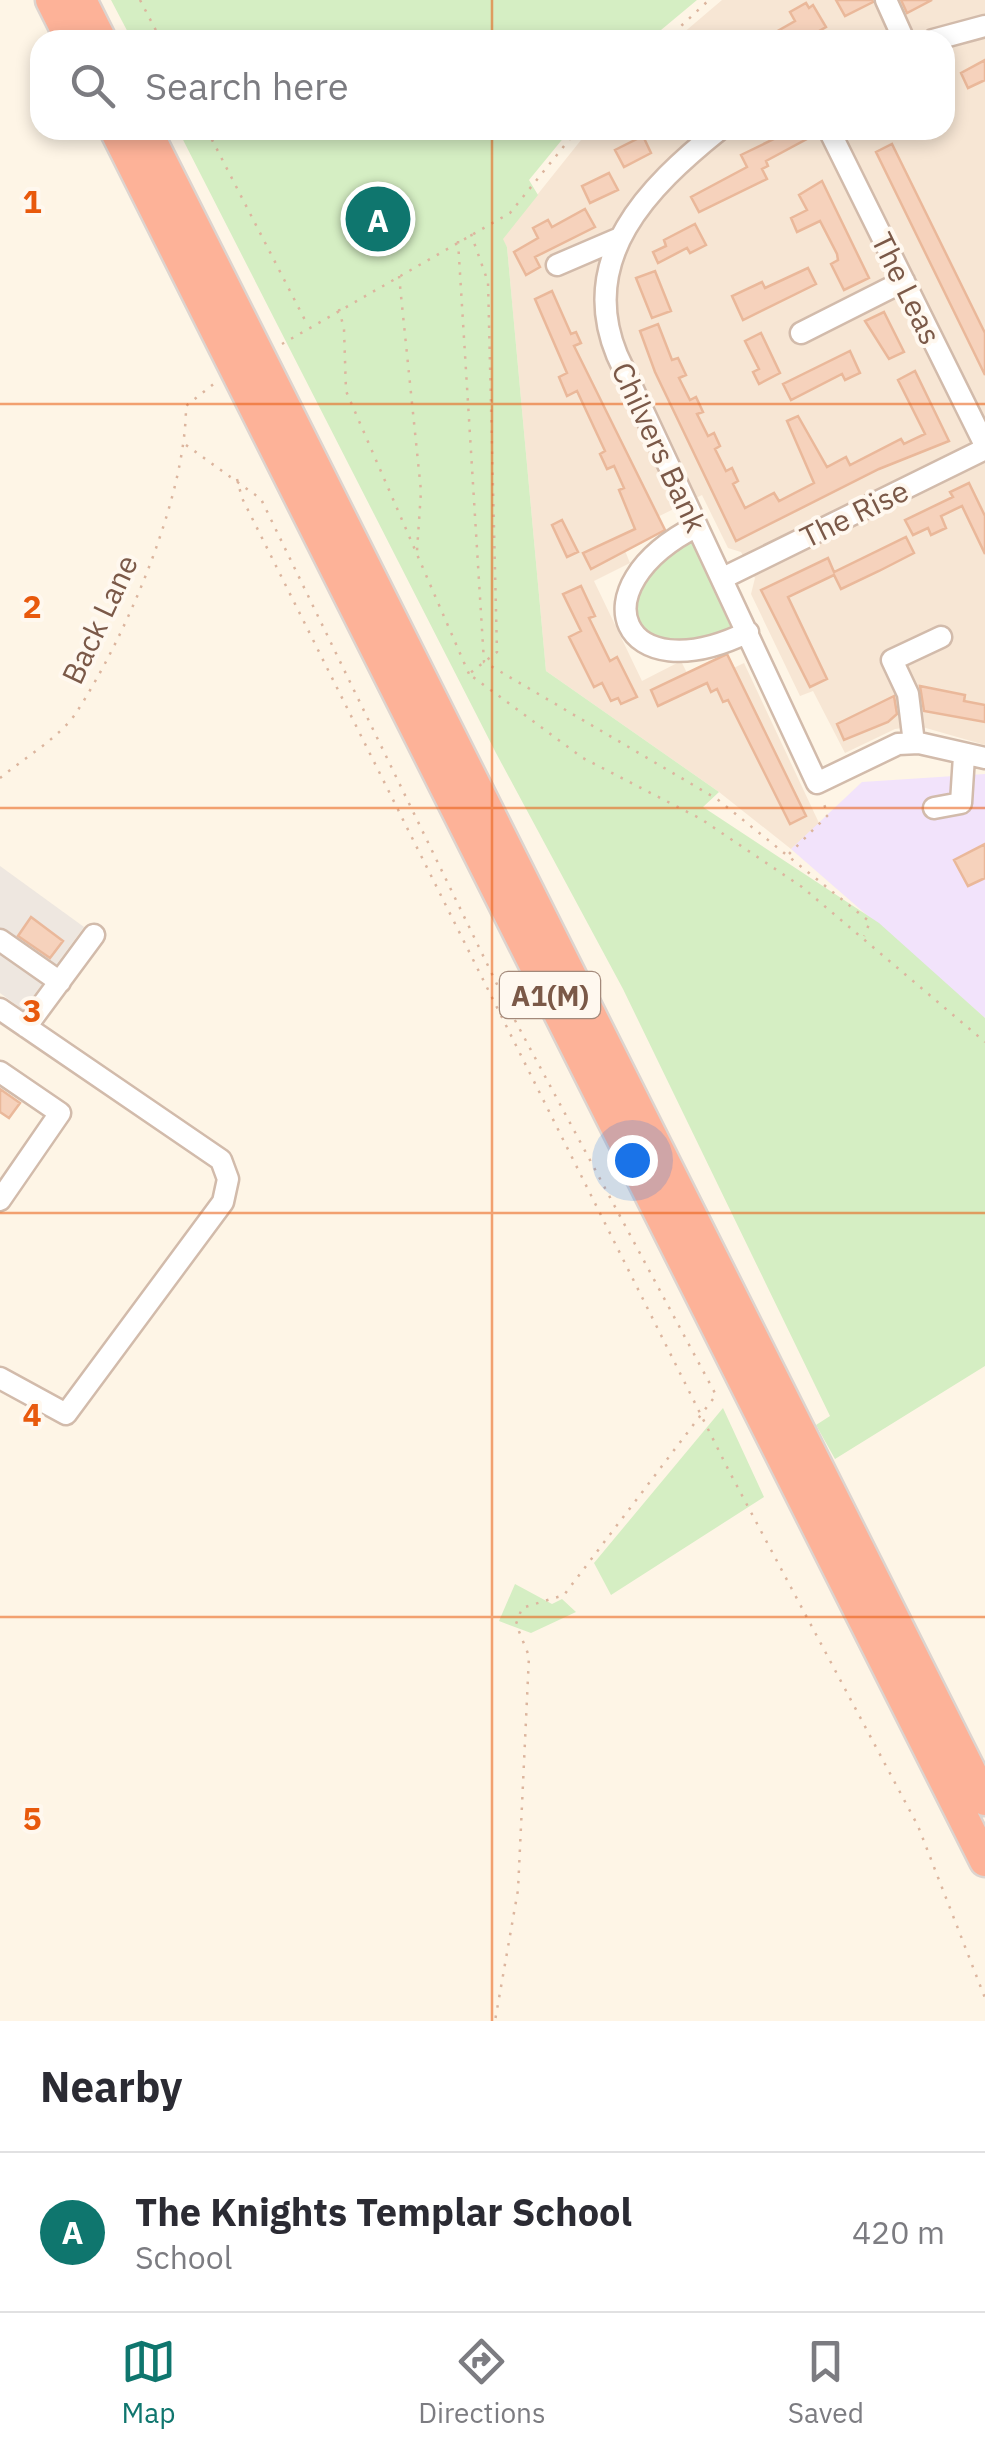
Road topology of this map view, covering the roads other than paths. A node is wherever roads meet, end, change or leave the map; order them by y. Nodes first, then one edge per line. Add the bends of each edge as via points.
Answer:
1 (51, 0) edge
2 (81, 0) edge
3 (886, 0) edge
4 (985, 26) edge
5 (66, 30) edge
6 (96, 30) edge
7 (900, 30) edge
8 (955, 34) edge
9 (120, 140) edge
10 (151, 140) edge
11 (708, 140) edge
12 (835, 140) edge
13 (620, 238) junction
14 (557, 265) dead end
15 (904, 282) junction
16 (801, 333) dead end
17 (985, 447) edge
18 (697, 526) junction
19 (723, 578) junction
20 (748, 632) junction
21 (941, 637) dead end
22 (914, 743) junction
23 (974, 757) edge
24 (934, 808) dead end
25 (94, 935) dead end
26 (0, 940) edge
27 (60, 982) junction
28 (0, 1009) edge
29 (26, 1027) junction
30 (0, 1072) edge
31 (0, 1200) edge
32 (0, 1378) edge
33 (985, 1800) edge
34 (985, 1861) edge

1 - 5 highway
2 - 6 highway
3 - 7 street
4 - 8 street
9 - 34 highway, A1(M)
10 - 33 highway, A1(M)
11 - 13 street, Chilvers Bank via 656,186
12 - 15 street, The Leas
13 - 14 street
13 - 18 street, Chilvers Bank via 603,316
15 - 16 street
15 - 17 street, The Leas
17 - 19 street, The Rise
18 - 19 street, Chilvers Bank
18 - 20 street via 656,549 636,575 625,609 632,630 652,646 695,652
19 - 20 street, Chilvers Bank
20 - 22 street, Chilvers Bank via 816,783 869,754
21 - 22 street via 892,660 908,694
22 - 23 street
23 - 24 street via 961,803
25 - 27 street
26 - 27 street
27 - 29 street
28 - 29 street
29 - 32 street via 221,1160 228,1180 223,1202 66,1414
30 - 31 street via 60,1113

